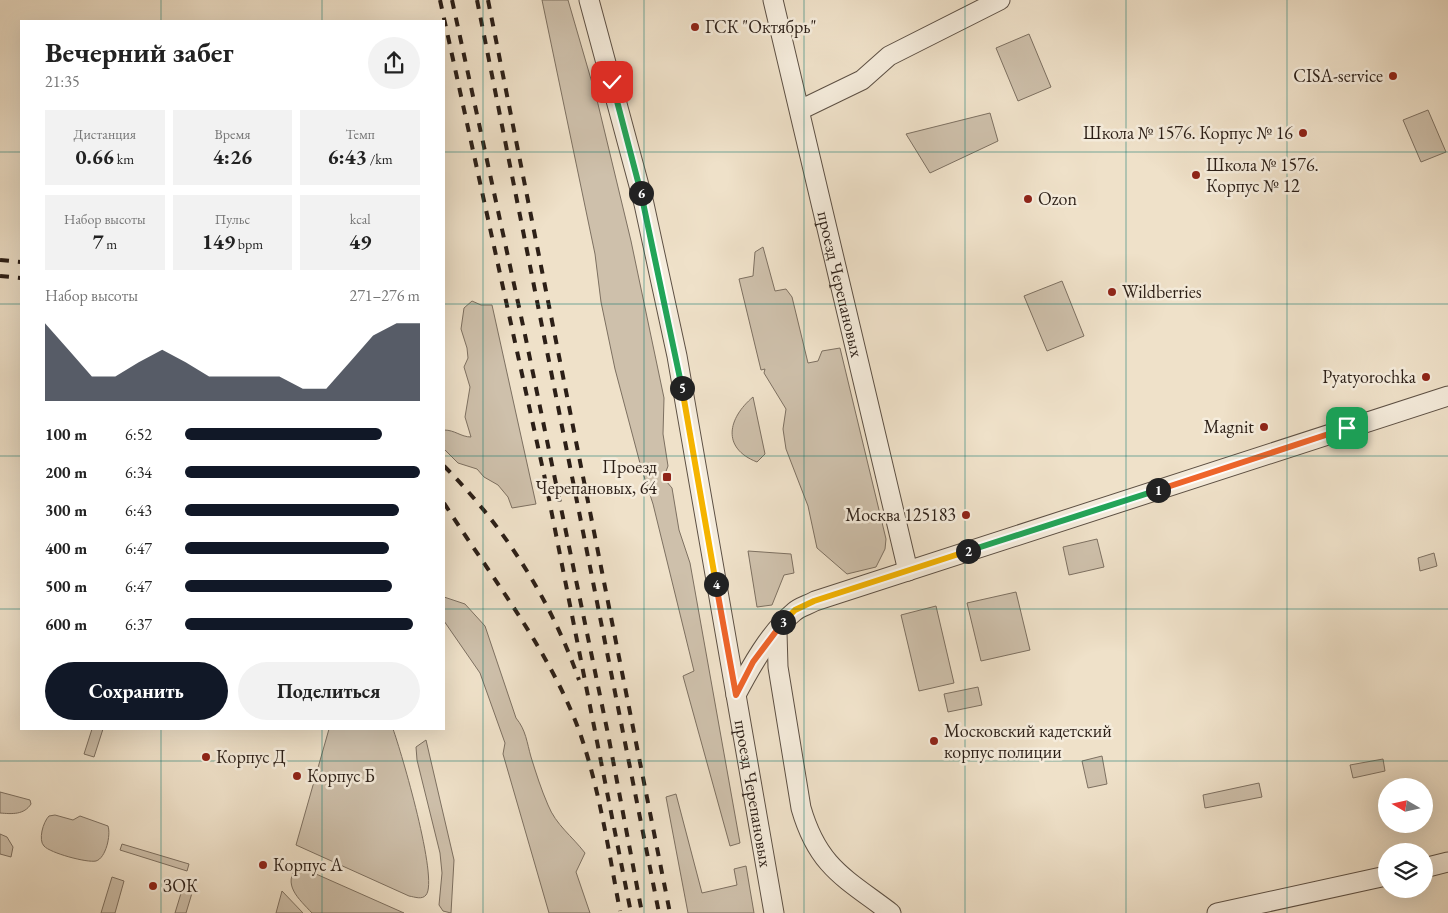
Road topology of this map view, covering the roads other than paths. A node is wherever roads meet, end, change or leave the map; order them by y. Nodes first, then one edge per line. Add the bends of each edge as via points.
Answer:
1 (589, 0) edge
2 (773, 0) edge
3 (1000, 0) edge
4 (800, 110) junction
5 (1448, 396) edge
6 (908, 570) junction
7 (776, 632) junction
8 (736, 695) junction
9 (1448, 862) edge
10 (1433, 866) edge
11 (1378, 878) edge
12 (1241, 910) edge
13 (774, 913) edge
14 (891, 913) edge
15 (1217, 913) edge

1 - 8 street, проезд Черепановых via 644,204 672,337
2 - 4 street, проезд Черепановых
3 - 4 street via 890,56 862,80
4 - 6 street, проезд Черепановых
5 - 6 street
6 - 7 street via 795,610
7 - 8 street via 753,662
7 - 14 street via 778,667 807,830 834,870
8 - 13 street, проезд Черепановых
9 - 10 street
11 - 12 street
12 - 15 street

